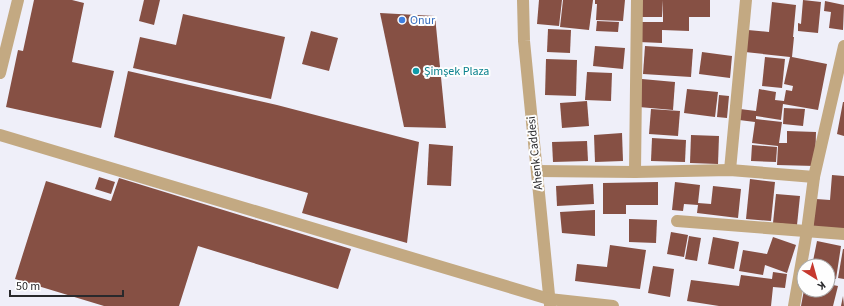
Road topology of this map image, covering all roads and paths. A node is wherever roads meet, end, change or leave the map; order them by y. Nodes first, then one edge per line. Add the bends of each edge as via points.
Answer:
1 (18, 0) edge
2 (523, 0) edge
3 (637, 0) edge
4 (746, 0) edge
5 (844, 46) edge
6 (0, 73) edge
7 (0, 135) edge
8 (730, 170) junction
9 (537, 172) junction
10 (635, 172) junction
11 (814, 177) junction
12 (677, 222) dead end
13 (807, 231) junction
14 (844, 234) edge
15 (550, 302) edge
16 (613, 306) edge
17 (794, 306) edge

1 - 6 street
2 - 9 street, Ahenk Caddesi via 524,41
3 - 10 street
4 - 8 street
5 - 11 street
7 - 15 street
8 - 10 street
8 - 11 street
9 - 10 street
9 - 15 street, Ahenk Caddesi
11 - 13 street
12 - 13 street
13 - 14 street
13 - 17 street
15 - 16 street

